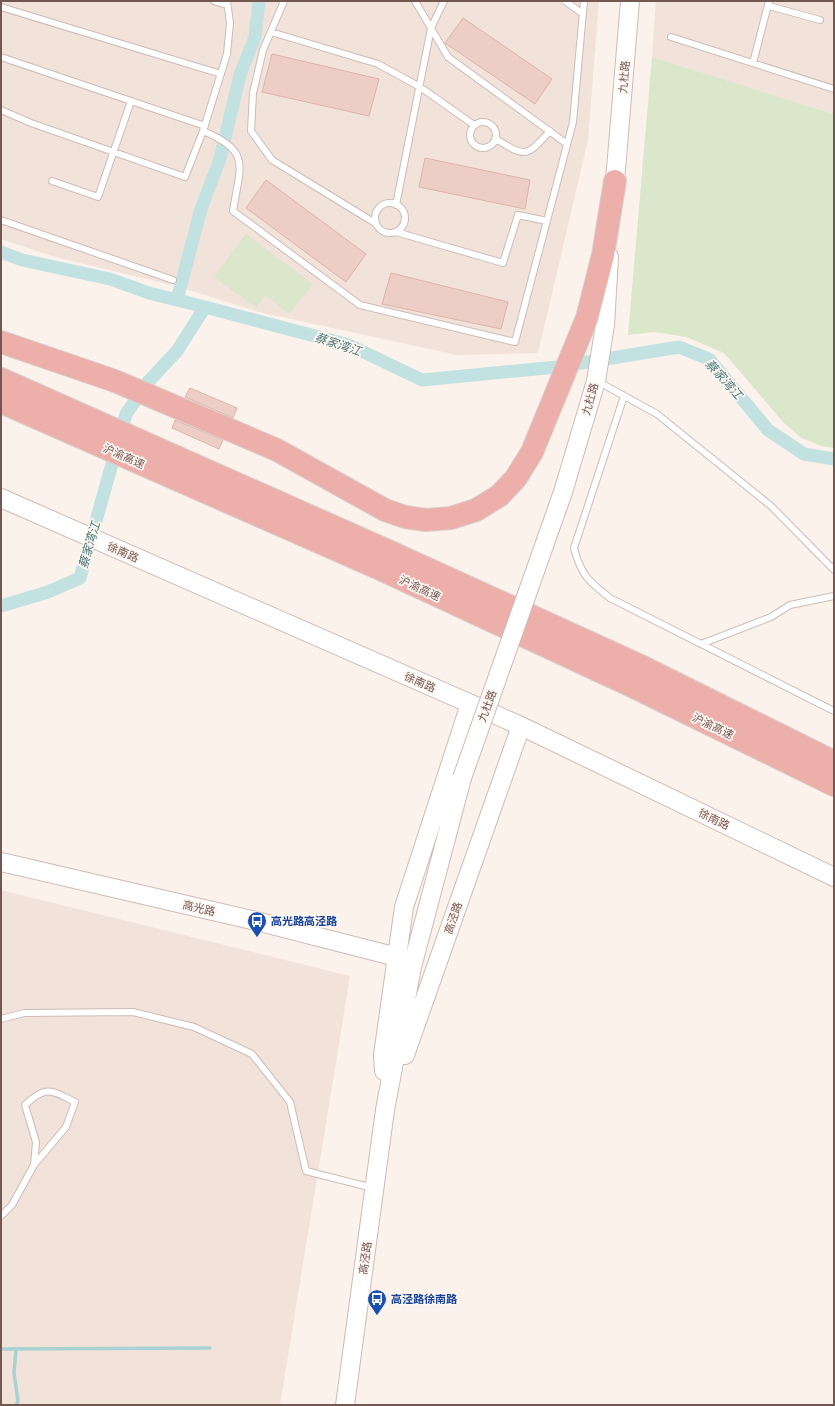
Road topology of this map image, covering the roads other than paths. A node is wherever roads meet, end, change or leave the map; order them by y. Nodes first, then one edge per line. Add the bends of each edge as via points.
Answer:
1 (214, 1) edge
2 (284, 1) edge
3 (415, 1) edge
4 (444, 1) edge
5 (565, 1) edge
6 (584, 1) edge
7 (630, 1) edge
8 (227, 3) edge
9 (768, 3) edge
10 (1, 7) edge
11 (583, 14) junction
12 (820, 20) dead end
13 (431, 28) junction
14 (271, 32) junction
15 (670, 37) dead end
16 (1, 57) edge
17 (753, 63) junction
18 (221, 74) junction
19 (420, 87) junction
20 (834, 89) edge
21 (131, 101) junction
22 (2, 111) edge
23 (1, 119) edge
24 (474, 125) junction
25 (204, 128) junction
26 (550, 131) junction
27 (496, 139) junction
28 (567, 144) junction
29 (114, 152) junction
30 (52, 181) dead end
31 (614, 181) junction
32 (396, 204) junction
33 (1, 220) edge
34 (547, 221) junction
35 (375, 223) junction
36 (396, 232) junction
37 (173, 280) dead end
38 (1, 342) edge
39 (1, 378) edge
40 (596, 381) junction
41 (624, 396) junction
42 (1, 402) edge
43 (92, 427) junction
44 (142, 452) junction
45 (1, 498) edge
46 (834, 570) edge
47 (834, 596) edge
48 (701, 644) junction
49 (470, 704) junction
50 (834, 711) edge
51 (521, 726) junction
52 (834, 762) edge
53 (462, 778) joint
54 (834, 785) edge
55 (1, 862) edge
56 (834, 877) edge
57 (397, 957) junction
58 (1, 1019) edge
59 (385, 1110) junction
60 (34, 1165) junction
61 (374, 1188) junction
62 (1, 1216) edge
63 (344, 1405) edge

1 - 8 lane
2 - 14 lane
3 - 13 lane
4 - 13 lane
5 - 11 lane
6 - 11 lane
7 - 31 street, 九杜路
8 - 18 lane via 230,35
9 - 12 lane
9 - 17 lane
10 - 18 lane
11 - 28 lane via 573,122
13 - 19 lane
13 - 26 lane via 448,57
14 - 19 lane via 378,64
14 - 35 lane via 254,93 251,131 272,160
15 - 17 lane
16 - 21 lane
17 - 20 lane
18 - 25 lane
19 - 24 lane
19 - 32 lane
21 - 25 lane
21 - 29 lane
22 - 23 lane
22 - 29 lane
24 - 27 lane via 482,122 490,124 496,130
24 - 27 lane via 470,138 478,147 487,148
25 - 29 lane via 185,177
25 - 34 lane via 232,145 238,154 240,166 233,211 360,306 515,342
26 - 27 lane via 533,150 524,154 516,152
26 - 28 lane
28 - 34 lane
29 - 30 lane via 98,197
31 - 38 highway via 596,287 577,345 532,452 516,478 499,496 476,510 451,518 426,520 405,517 385,510 277,450 115,381
31 - 40 street, 九杜路 via 605,325
32 - 35 lane via 386,204 378,209 374,218
32 - 36 lane via 403,211 405,221 404,226
33 - 37 lane
34 - 36 lane via 518,215 504,263
35 - 36 lane via 381,231
39 - 43 highway, 沪渝高速
40 - 41 lane
40 - 53 street, 九杜路, bridge via 563,492
41 - 46 lane via 657,414 771,506
41 - 48 lane via 574,548 578,566 588,581 610,598
42 - 43 highway, 沪渝高速
43 - 44 highway, 沪渝高速
44 - 52 highway, 沪渝高速 via 386,550 643,667
44 - 54 highway, 沪渝高速
45 - 49 street, 徐南路
47 - 48 lane via 790,605 770,617
48 - 50 lane
49 - 51 street, 徐南路
49 - 57 street, 高泾路 via 404,908
51 - 56 street, 徐南路
51 - 59 street, 高泾路
53 - 59 street, 高泾路 via 412,967
55 - 57 street, 高光路 via 256,921
57 - 59 street, 高泾路 via 383,1055
58 - 61 lane via 24,1013 132,1012 194,1027 252,1054 290,1102 306,1171
59 - 61 street, 高泾路
60 - 60 lane via 66,1127 75,1102 54,1092 38,1093 25,1105 36,1142
60 - 62 lane via 12,1205
61 - 63 street, 高泾路

